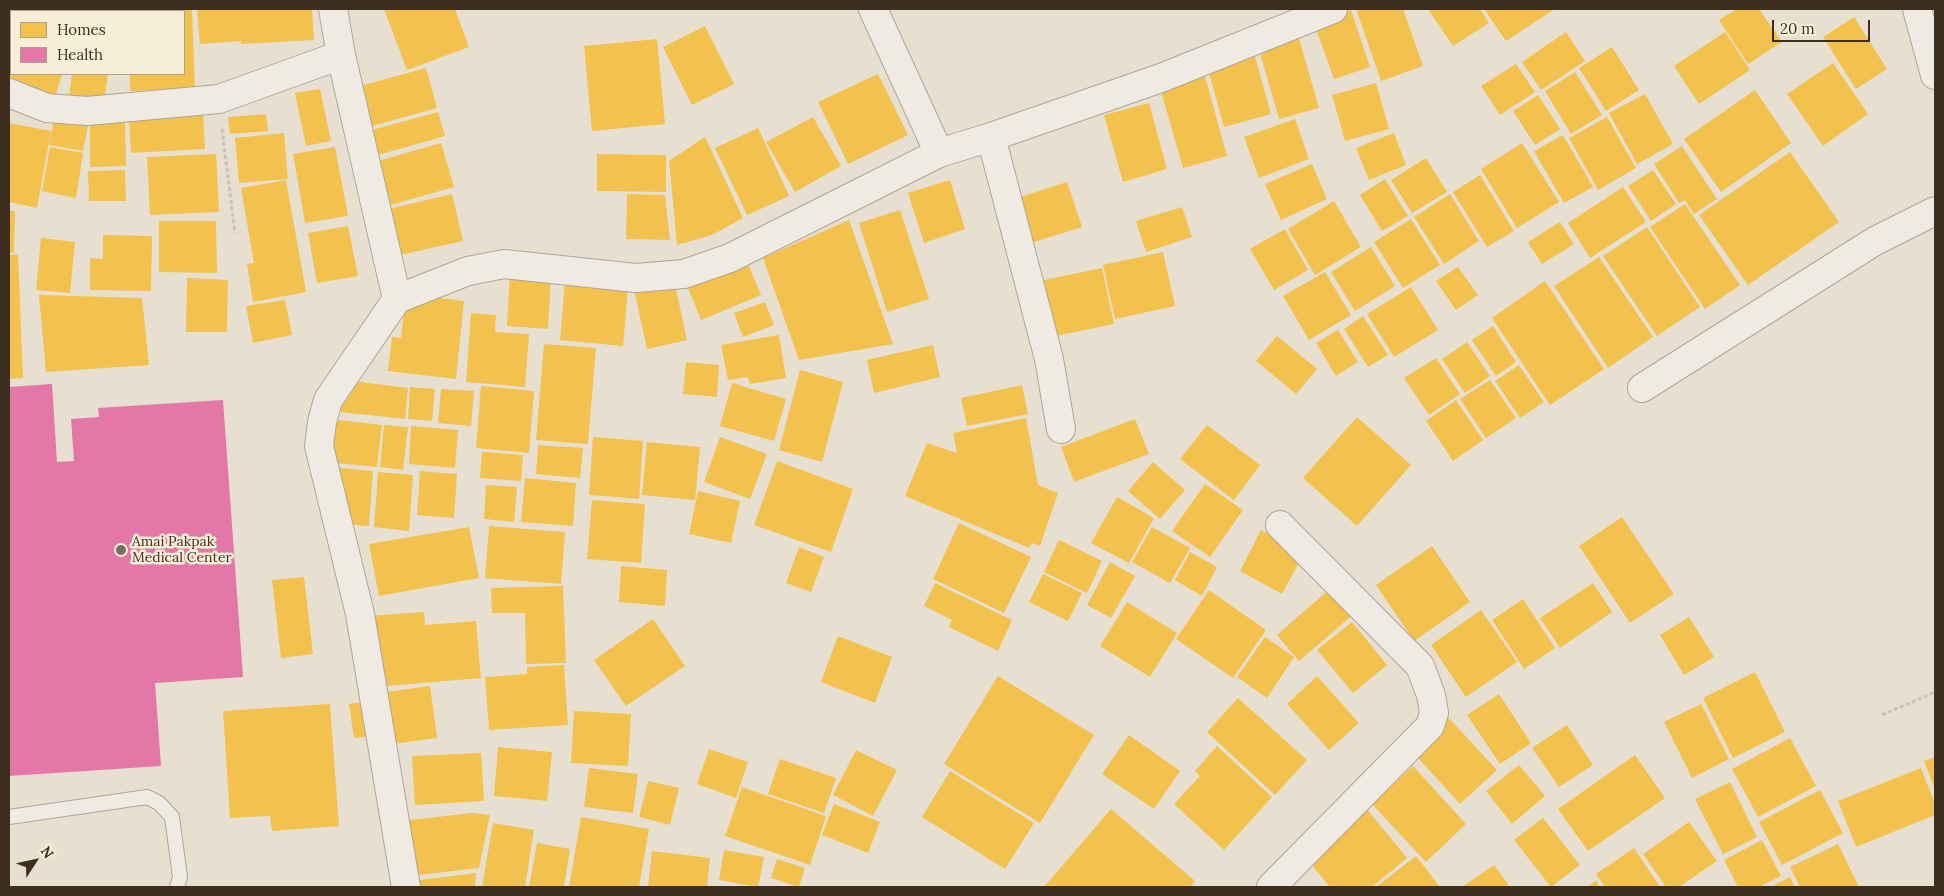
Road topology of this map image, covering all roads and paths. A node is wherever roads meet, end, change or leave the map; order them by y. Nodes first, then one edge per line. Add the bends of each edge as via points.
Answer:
1 (333, 9) edge
2 (873, 9) edge
3 (1333, 9) edge
4 (1917, 9) edge
5 (341, 55) junction
6 (1935, 75) edge
7 (9, 93) edge
8 (219, 99) junction
9 (991, 137) junction
10 (939, 153) junction
11 (1935, 211) edge
12 (235, 233) dead end
13 (397, 300) junction
14 (1642, 388) dead end
15 (1061, 428) dead end
16 (1280, 524) dead end
17 (1935, 692) edge
18 (1882, 715) dead end
19 (9, 817) edge
20 (178, 887) edge
21 (406, 887) edge
22 (1271, 887) edge

1 - 5 street
2 - 10 street
3 - 9 street via 1161,78
4 - 6 street
5 - 8 street
5 - 13 street
7 - 8 street via 47,108 87,111
8 - 12 path
9 - 10 street
9 - 15 street via 1049,359
10 - 13 street via 730,258 684,274 636,278 504,264 468,271
11 - 14 street via 1875,241
13 - 21 street via 328,400 318,446 360,614
16 - 22 street via 1420,666 1434,713 1430,726
17 - 18 path
19 - 20 lane via 148,797 172,817 180,877

